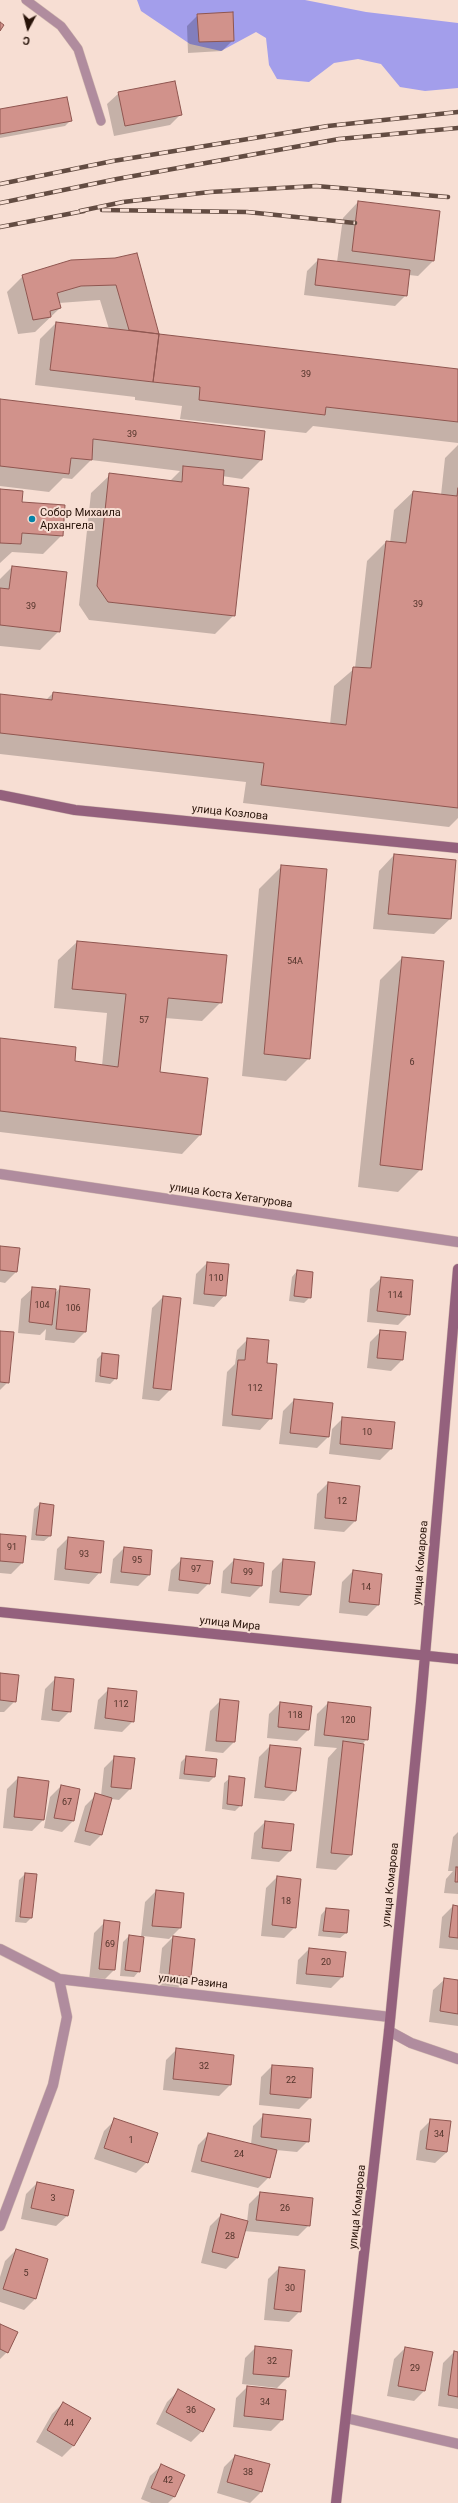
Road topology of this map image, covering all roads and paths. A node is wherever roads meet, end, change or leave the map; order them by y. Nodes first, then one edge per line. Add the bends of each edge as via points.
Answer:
1 (26, 0) edge
2 (101, 121) dead end
3 (0, 795) edge
4 (458, 848) edge
5 (0, 1174) edge
6 (458, 1242) edge
7 (458, 1269) edge
8 (0, 1612) edge
9 (425, 1656) junction
10 (458, 1659) edge
11 (0, 1949) edge
12 (59, 1979) junction
13 (390, 2016) junction
14 (389, 2031) junction
15 (458, 2060) edge
16 (0, 2226) edge
17 (346, 2418) junction
18 (458, 2444) edge
19 (336, 2503) edge

1 - 2 lane via 61,26 78,49
3 - 4 main road, улица Козлова via 75,810
5 - 6 street, улица Коста Хетагурова
7 - 9 main road, улица Комарова
8 - 9 main road, улица Мира
9 - 10 main road, улица Мира
9 - 13 main road, улица Комарова
11 - 12 street, улица Разина
12 - 13 street, улица Разина
12 - 16 street via 67,2017 53,2085
13 - 14 main road, улица Комарова
14 - 15 street via 411,2043
14 - 17 main road, улица Комарова
17 - 18 street
17 - 19 main road, улица Комарова

